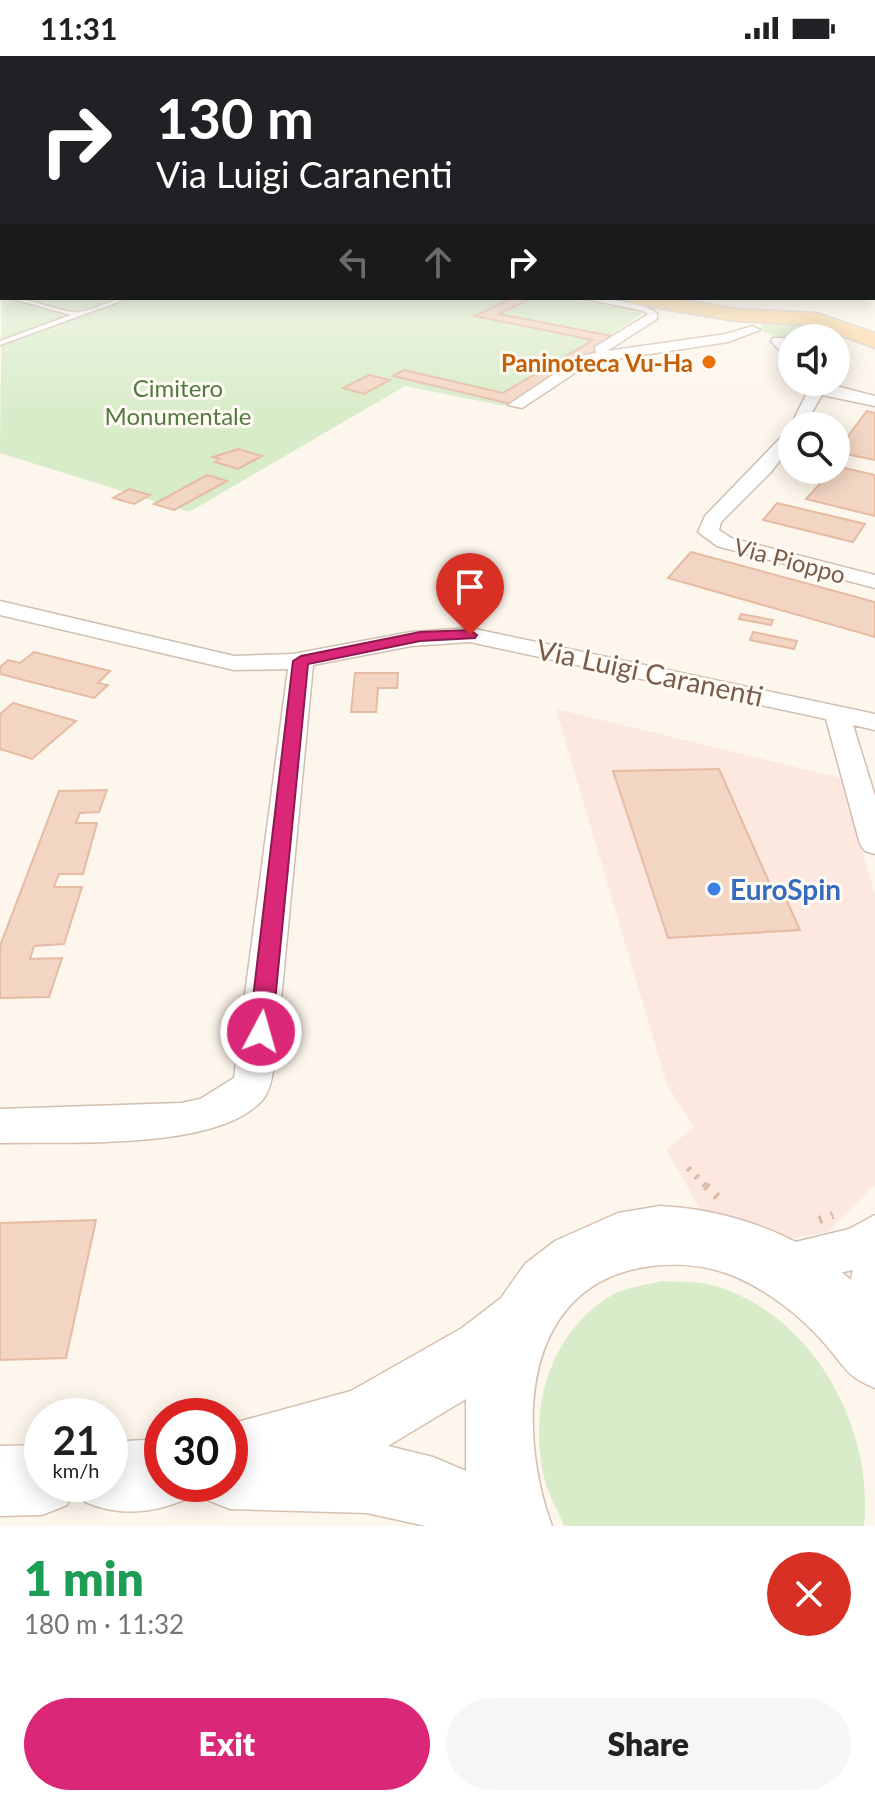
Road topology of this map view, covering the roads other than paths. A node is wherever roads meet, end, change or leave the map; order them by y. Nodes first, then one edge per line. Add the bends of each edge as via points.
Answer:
1 (21, 300) edge
2 (120, 300) edge
3 (595, 300) edge
4 (645, 300) edge
5 (712, 312) junction
6 (78, 315) junction
7 (652, 316) joint
8 (778, 316) junction
9 (823, 324) edge
10 (850, 339) edge
11 (775, 342) edge
12 (875, 342) edge
13 (0, 343) edge
14 (586, 359) junction
15 (850, 395) edge
16 (875, 401) edge
17 (516, 405) dead end
18 (778, 451) edge
19 (875, 582) edge
20 (0, 608) edge
21 (301, 661) junction
22 (837, 714) junction
23 (875, 722) edge
24 (875, 844) edge
25 (0, 1126) edge
26 (875, 1235) edge
27 (778, 1264) junction
28 (875, 1269) edge
29 (522, 1321) junction
30 (867, 1345) edge
31 (248, 1454) edge
32 (248, 1474) edge
33 (24, 1480) edge
34 (0, 1481) edge
35 (493, 1526) edge
36 (516, 1526) edge

1 - 6 lane
2 - 6 lane
3 - 7 lane via 646,309
4 - 5 main road
5 - 8 main road
5 - 11 main road
6 - 13 lane
7 - 14 street
8 - 9 main road
8 - 11 main road
10 - 12 main road
11 - 14 street via 728,338
14 - 17 street
15 - 16 street
18 - 19 street, Via Pioppo via 712,520 708,532 724,542
20 - 21 street, Via Luigi Caranenti via 234,663
21 - 22 street, Via Luigi Caranenti via 420,636 470,635
21 - 25 street via 250,1088 208,1115 181,1120
22 - 23 street, Via Luigi Caranenti
22 - 24 street
26 - 27 street via 859,1248
27 - 29 main road via 704,1236 675,1233 626,1239 567,1268
27 - 30 main road via 829,1301
28 - 30 street
29 - 31 main road via 485,1351 363,1422
29 - 36 main road via 506,1360 497,1416 502,1481
32 - 35 main road via 377,1477 423,1488
33 - 34 main road

